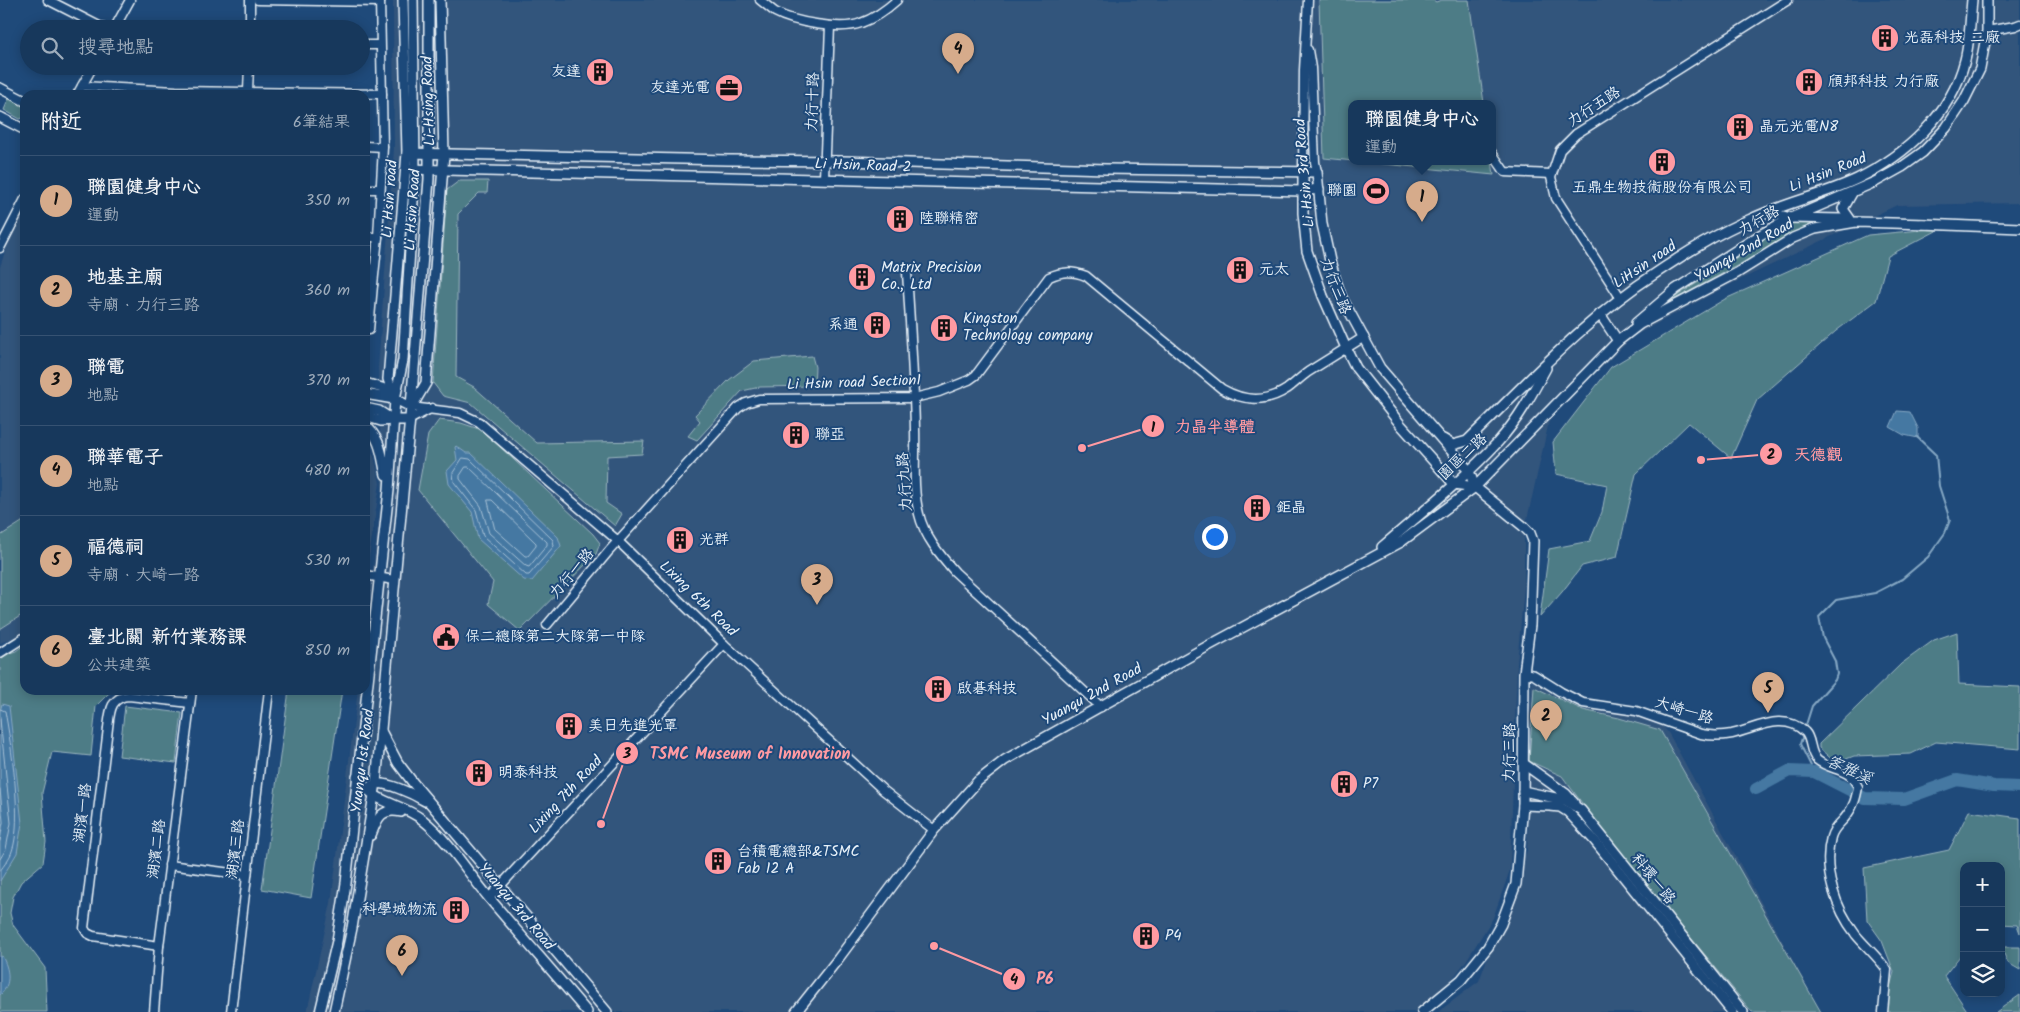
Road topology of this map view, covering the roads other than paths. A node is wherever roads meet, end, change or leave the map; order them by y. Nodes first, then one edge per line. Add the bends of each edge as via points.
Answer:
1 (48, 0) edge
2 (130, 0) edge
3 (250, 0) edge
4 (258, 0) edge
5 (403, 0) edge
6 (412, 0) edge
7 (429, 0) edge
8 (440, 0) edge
9 (760, 0) edge
10 (897, 0) edge
11 (1308, 0) edge
12 (1788, 0) edge
13 (1972, 0) edge
14 (1986, 0) edge
15 (380, 1) edge
16 (87, 20) edge
17 (119, 20) edge
18 (250, 20) edge
19 (2020, 24) edge
20 (830, 26) junction
21 (1987, 31) junction
22 (1306, 37) junction
23 (370, 45) edge
24 (380, 45) junction
25 (88, 75) edge
26 (249, 75) edge
27 (82, 86) junction
28 (0, 88) edge
29 (80, 90) edge
30 (157, 90) edge
31 (248, 90) edge
32 (370, 94) edge
33 (382, 94) junction
34 (20, 98) edge
35 (0, 117) edge
36 (20, 127) edge
37 (370, 146) edge
38 (383, 147) junction
39 (411, 153) junction
40 (430, 154) junction
41 (444, 154) junction
42 (1496, 159) edge
43 (825, 161) junction
44 (411, 170) junction
45 (429, 171) junction
46 (443, 172) junction
47 (1303, 172) junction
48 (1317, 172) junction
49 (1552, 174) junction
50 (824, 178) junction
51 (370, 189) edge
52 (380, 189) junction
53 (1319, 190) junction
54 (1302, 191) junction
55 (1852, 193) junction
56 (20, 209) edge
57 (1768, 212) junction
58 (1791, 218) junction
59 (1850, 219) junction
60 (1927, 224) junction
61 (2020, 228) edge
62 (370, 237) edge
63 (378, 237) junction
64 (0, 248) edge
65 (907, 272) dead end
66 (370, 280) edge
67 (1620, 298) junction
68 (1600, 314) junction
69 (1364, 337) junction
70 (1618, 341) junction
71 (1346, 348) junction
72 (1550, 360) junction
73 (388, 379) junction
74 (370, 384) edge
75 (382, 388) junction
76 (370, 392) edge
77 (370, 394) edge
78 (914, 398) junction
79 (395, 399) junction
80 (411, 407) junction
81 (432, 408) junction
82 (370, 409) edge
83 (370, 417) edge
84 (393, 420) junction
85 (409, 420) junction
86 (370, 429) edge
87 (1434, 431) junction
88 (1469, 472) junction
89 (1454, 484) junction
90 (1475, 487) junction
91 (389, 490) junction
92 (618, 541) junction
93 (1373, 556) junction
94 (370, 576) edge
95 (379, 578) junction
96 (394, 580) junction
97 (547, 625) dead end
98 (20, 640) edge
99 (724, 644) junction
100 (370, 652) edge
101 (0, 653) edge
102 (1524, 672) junction
103 (191, 695) edge
104 (268, 695) edge
105 (365, 695) edge
106 (190, 704) junction
107 (1101, 707) junction
108 (381, 731) junction
109 (1524, 764) junction
110 (355, 774) junction
111 (376, 783) junction
112 (365, 789) junction
113 (1523, 791) junction
114 (373, 796) junction
115 (352, 799) junction
116 (432, 805) junction
117 (1523, 805) junction
118 (1577, 807) junction
119 (423, 820) junction
120 (934, 830) junction
121 (364, 857) junction
122 (169, 865) junction
123 (247, 875) junction
124 (502, 886) junction
125 (489, 898) junction
126 (159, 946) junction
127 (335, 1011) edge
128 (154, 1012) edge
129 (231, 1012) edge
130 (320, 1012) edge
131 (587, 1012) edge
132 (607, 1012) edge
133 (796, 1012) edge
134 (1422, 1012) edge
135 (1732, 1012) edge
136 (1743, 1012) edge
137 (1883, 1012) edge

1 - 16 street
2 - 17 street
3 - 18 street
4 - 15 street
5 - 39 street, Li Hsin road
6 - 39 street, Li Hsin Road
7 - 40 street, Li Hsin Road
8 - 41 street, Li-Hsing Road
9 - 20 street via 776,12 820,26
10 - 20 street via 885,11 860,24
11 - 22 street, Li Hsin 3rd Road
12 - 49 street, 力行五路 via 1576,134 1560,150
13 - 57 street, Li Hsin Road via 1966,59 1958,82 1921,135 1898,156 1856,179
14 - 21 street, Li Hsin Road
15 - 24 street
19 - 21 street
20 - 43 street, 力行十路
21 - 55 street, Li Hsin Road via 1980,69 1946,128 1923,152 1902,167
22 - 47 street, 力行三路
22 - 48 street, Li Hsin 3rd Road
23 - 24 street
24 - 33 street
25 - 27 street
26 - 31 street
27 - 29 street
27 - 30 street
28 - 34 street
32 - 33 street
33 - 38 street
35 - 36 street
37 - 38 street
38 - 52 street
39 - 40 street, Li Hsin Road 2
39 - 44 street, Li Hsin road
40 - 41 street, Li Hsin Road 2
40 - 45 street, Li Hsin Road
41 - 43 street, Li Hsin Road 2
41 - 46 street, Li-Hsing Road
42 - 49 street via 1505,172
43 - 47 street, Li Hsin Road 2
43 - 50 street, 力行十路
44 - 45 street, Li Hsin Road 2
44 - 73 street, Li Hsin road
44 - 79 street, Li Hsin Road via 403,360
45 - 46 street, Li Hsin Road 2
45 - 80 street, Li Hsin Road
46 - 50 street, Li Hsin Road 2
46 - 80 street, Li-Hsing Road via 426,383
47 - 48 street, Li Hsin Road 2
47 - 54 street, 力行三路
48 - 53 street, Li Hsin 3rd Road
49 - 67 street, 力行五路 via 1556,198
50 - 54 street, Li Hsin Road 2
51 - 52 street
52 - 63 street
53 - 54 street, Li Hsin Road 2
53 - 69 street, Li Hsin 3rd Road via 1330,261 1341,296
54 - 71 street, 力行三路 via 1307,251
55 - 58 street, 力行路
55 - 59 street via 1843,209
56 - 64 street
57 - 58 street, Yuanqu 2nd Road
57 - 67 street, LiHsin road via 1699,245
58 - 59 street, Yuanqu 2nd Road
58 - 70 street, 力行路 via 1676,289
59 - 60 street, Yuanqu 2nd Road
60 - 61 street, Yuanqu 2nd Road
60 - 70 street, Yuanqu 2nd Road via 1856,222 1815,228 1640,324
62 - 63 street
63 - 66 street
65 - 78 street, 力行九路
67 - 68 street, LiHsin road
68 - 70 street
68 - 72 street, LiHsin road
69 - 71 street, Li Hsin road Section1
69 - 87 street, 力行三路 via 1380,368
70 - 90 street, 園區二路
71 - 78 street, Li Hsin road Section1 via 1270,397 1253,400 1234,396 1086,276 1067,271 1049,277 976,375 939,392
71 - 89 street, 力行三路 via 1356,368 1385,405
72 - 87 street via 1467,441 1454,445 1447,443
72 - 88 street, 園區二路 via 1524,408 1499,441
73 - 75 street
73 - 79 street, Li Hsin road
74 - 75 street
75 - 76 street
75 - 79 street
77 - 79 street
78 - 92 street, Li Hsin road Section1 via 759,399 746,403
78 - 107 street, 力行九路 via 918,513 938,552 955,572
79 - 80 street
79 - 84 street, Li Hsin Road
80 - 81 street, Lixing 6th Road
80 - 85 street, Li Hsin Road
81 - 85 street
81 - 92 street, Lixing 6th Road via 460,413 479,422
82 - 84 street
83 - 84 street
84 - 85 street
84 - 91 street, Li Hsin Road
85 - 96 street, Yuanqu 1st Road
86 - 91 street via 380,445
87 - 88 street, 力行三路
88 - 89 street, 園區二路
88 - 90 street, 力行三路
89 - 90 street
89 - 93 street, 園區二路
90 - 93 street, Yuanqu 2nd Road via 1401,542
90 - 102 street, 力行三路 via 1530,533 1533,541 1530,625
91 - 95 street, Yuanqu 1st Road
92 - 97 street, 力行一路
92 - 99 street, Lixing 6th Road
93 - 107 street, Yuanqu 2nd Road
94 - 95 street
95 - 96 street
95 - 100 street, Yuanqu 1st Road
96 - 108 street, Yuanqu 1st Road
98 - 101 street
99 - 120 street, Lixing 6th Road via 883,790
99 - 124 street, Lixing 7th Road
102 - 109 street, 力行三路
102 - 137 street, 大崎一路 via 1583,703 1636,711 1701,734 1721,736 1765,723 1786,722 1804,730 1816,759 1848,774 1858,787 1848,815 1837,825 1831,837 1830,875 1838,908 1856,935 1887,970
103 - 106 street, 湖濱二路
104 - 123 street, 湖濱三路
105 - 110 street, Yuanqu 1st Road
106 - 122 street, 湖濱二路
106 - 126 street, 湖濱一路 via 120,696 111,710 108,728 84,928 93,936
107 - 120 street, Yuanqu 2nd Road via 1005,760 978,780
108 - 111 street, Yuanqu 1st Road
108 - 116 street via 398,763
109 - 113 street, 力行三路
109 - 118 street via 1566,794
110 - 112 street, Yuanqu 3rd Road
110 - 115 street, Yuanqu 1st Road
111 - 112 street
111 - 114 street, Yuanqu 1st Road
111 - 116 street via 414,795
112 - 114 street, Yuanqu 3rd Road
112 - 115 street
113 - 117 street, 力行三路
113 - 118 street, 科環一路 via 1552,796
114 - 119 street, Yuanqu 3rd Road
114 - 121 street, Yuanqu 1st Road
115 - 130 street, Yuanqu 1st Road via 346,883
116 - 124 street, Yuanqu 3rd Road
117 - 134 street, 力行三路 via 1516,884 1501,924 1488,947 1461,980
117 - 135 street, 科環一路 via 1560,807 1568,812
118 - 136 street, 科環一路
119 - 121 street, Yuanqu 3rd Road via 388,811 378,817
119 - 125 street, Yuanqu 3rd Road
120 - 133 street, Yuanqu 2nd Road
121 - 127 street, Yuanqu 1st Road
122 - 123 street
122 - 126 street, 湖濱二路
123 - 129 street, 湖濱三路
124 - 125 street, Lixing 7th Road
124 - 132 street, Yuanqu 3rd Road
125 - 131 street, Yuanqu 3rd Road
126 - 128 street, 湖濱二路

